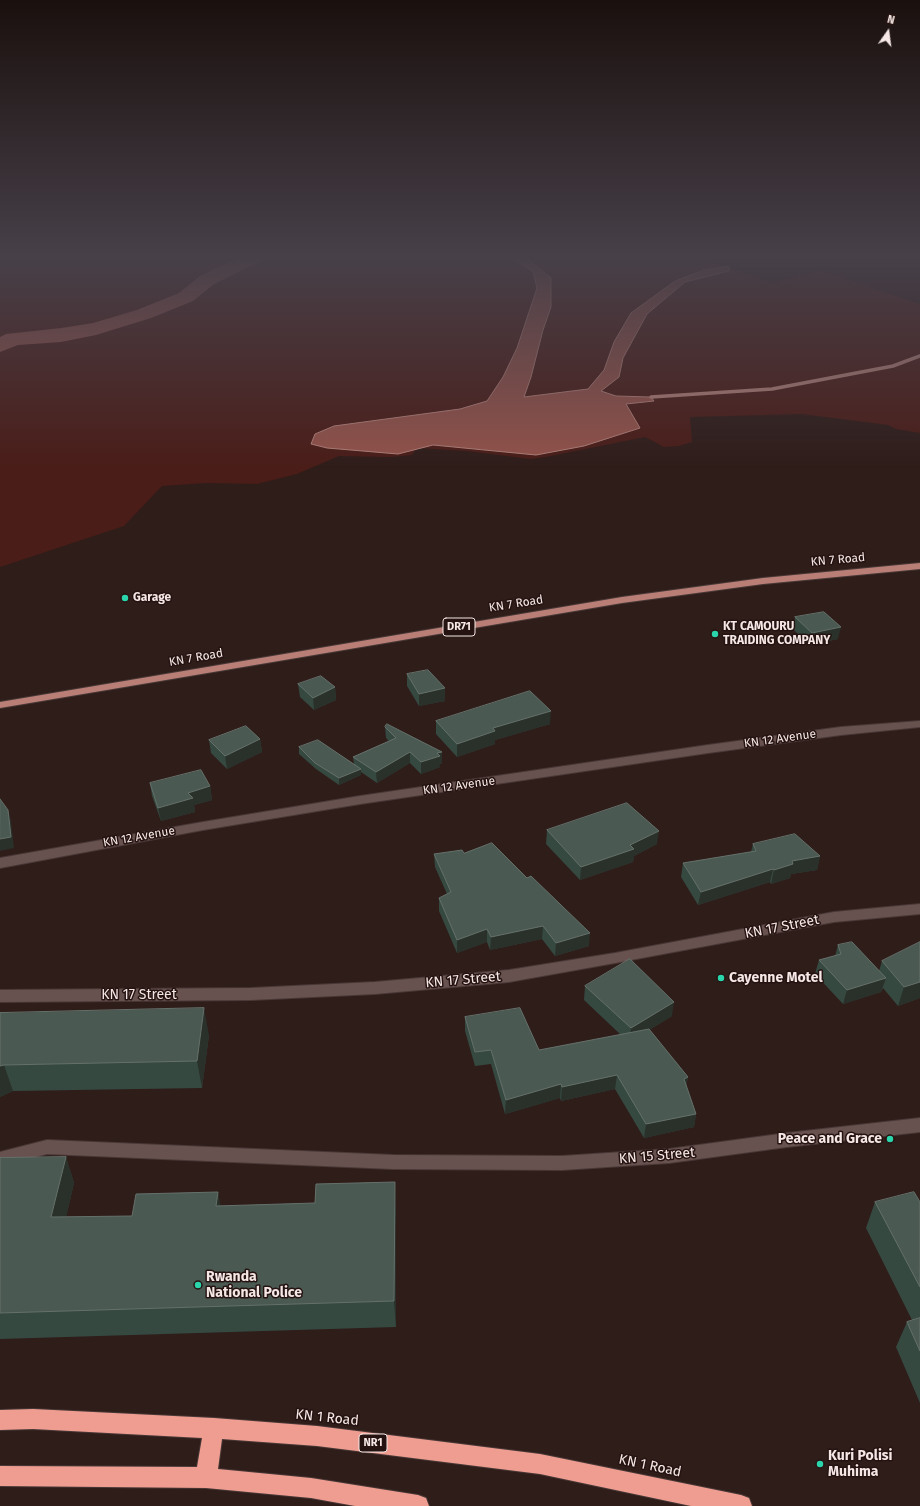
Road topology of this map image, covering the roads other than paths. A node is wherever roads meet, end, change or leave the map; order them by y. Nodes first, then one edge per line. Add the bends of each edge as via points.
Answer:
1 (920, 566) edge
2 (0, 705) edge
3 (920, 724) edge
4 (0, 862) edge
5 (920, 909) edge
6 (0, 996) edge
7 (920, 1124) edge
8 (0, 1159) edge
9 (0, 1420) edge
10 (214, 1428) junction
11 (0, 1476) edge
12 (206, 1478) junction
13 (418, 1506) edge
14 (741, 1506) edge

1 - 2 main road, KN 7 Road / DR71 via 822,574 619,600
3 - 4 street, KN 12 Avenue via 841,731 360,800
5 - 6 street, KN 17 Street via 834,917 508,976 375,988 252,994
7 - 8 street, KN 15 Street via 669,1156 562,1163 393,1162 47,1147
9 - 10 highway, KN 1 Road / NR1 via 33,1419
10 - 12 highway
10 - 14 highway, KN 1 Road / NR1 via 317,1436 540,1464
11 - 12 highway
12 - 13 highway via 311,1488

